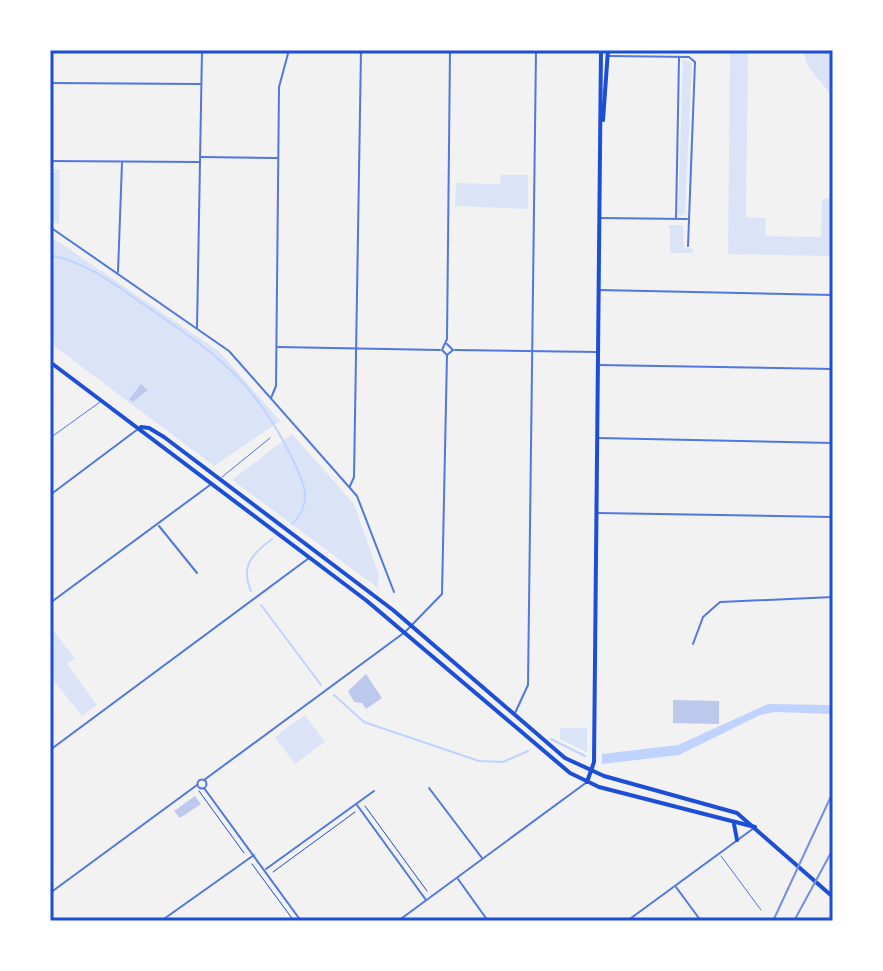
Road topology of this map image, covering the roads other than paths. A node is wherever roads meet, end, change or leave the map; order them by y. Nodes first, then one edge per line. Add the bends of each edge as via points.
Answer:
1 (202, 50) edge
2 (289, 50) edge
3 (361, 50) edge
4 (450, 50) edge
5 (536, 50) edge
6 (601, 50) edge
7 (608, 53) edge
8 (679, 57) junction
9 (50, 83) edge
10 (201, 84) junction
11 (601, 130) junction
12 (201, 157) junction
13 (279, 158) junction
14 (50, 161) edge
15 (122, 161) junction
16 (201, 162) junction
17 (600, 218) junction
18 (676, 219) junction
19 (688, 219) junction
20 (50, 227) edge
21 (688, 246) dead end
22 (118, 273) junction
23 (599, 290) junction
24 (833, 295) edge
25 (197, 328) junction
26 (447, 344) junction
27 (277, 347) junction
28 (355, 349) junction
29 (442, 350) junction
30 (453, 350) junction
31 (532, 351) junction
32 (598, 352) junction
33 (447, 355) junction
34 (598, 365) junction
35 (51, 366) edge
36 (833, 369) edge
37 (271, 398) junction
38 (101, 401) junction
39 (139, 427) junction
40 (50, 438) edge
41 (270, 438) dead end
42 (597, 438) junction
43 (833, 443) edge
44 (220, 479) junction
45 (212, 484) junction
46 (349, 486) junction
47 (50, 495) edge
48 (596, 513) junction
49 (833, 517) edge
50 (158, 525) junction
51 (310, 557) junction
52 (197, 573) dead end
53 (394, 592) dead end
54 (833, 597) edge
55 (50, 603) edge
56 (412, 627) junction
57 (405, 632) junction
58 (693, 644) dead end
59 (515, 718) junction
60 (50, 750) edge
61 (592, 772) junction
62 (204, 780) junction
63 (587, 782) junction
64 (197, 785) junction
65 (204, 788) junction
66 (429, 788) dead end
67 (374, 791) dead end
68 (356, 804) junction
69 (731, 821) junction
70 (755, 827) junction
71 (737, 840) junction
72 (719, 854) junction
73 (254, 855) junction
74 (483, 859) junction
75 (265, 870) junction
76 (457, 878) junction
77 (675, 886) junction
78 (50, 893) edge
79 (833, 897) edge
80 (426, 900) junction
81 (761, 910) dead end
82 (161, 921) edge
83 (301, 921) edge
84 (398, 921) edge
85 (488, 921) edge
86 (627, 921) edge
87 (701, 921) edge

1 - 10 street
2 - 13 street via 280,84
3 - 28 street
4 - 26 street
5 - 31 street
6 - 11 main road
7 - 8 street
7 - 11 main road
8 - 18 street
8 - 19 street via 696,63
9 - 10 street
10 - 12 street
11 - 17 main road
12 - 13 street
12 - 16 street
13 - 27 street
14 - 15 street
15 - 16 street
15 - 22 street
16 - 25 street
17 - 18 street
17 - 23 main road
18 - 19 street
19 - 21 street
20 - 22 street
22 - 25 street
23 - 24 street
23 - 32 main road
25 - 37 street via 229,351
26 - 29 street
26 - 30 street
27 - 28 street
27 - 37 street
28 - 29 street
28 - 46 street via 354,477
29 - 33 street
30 - 31 street
30 - 33 street
31 - 32 street
31 - 59 street via 528,685
32 - 34 main road
33 - 56 street via 444,586
34 - 36 street
34 - 42 main road
35 - 38 main road
37 - 46 street
38 - 39 main road
38 - 40 lane
39 - 44 main road via 149,428
39 - 45 main road
39 - 47 street
41 - 44 lane
42 - 43 street
42 - 48 main road
44 - 56 main road
45 - 50 street
45 - 51 main road
46 - 53 street via 365,512
48 - 49 street
48 - 61 main road
50 - 52 street
50 - 55 street
51 - 57 main road
51 - 60 street
54 - 58 street via 720,602 703,617
56 - 57 street
56 - 59 main road
57 - 62 street
57 - 63 main road
59 - 61 main road via 556,752
61 - 63 main road
61 - 70 main road via 720,806
62 - 64 street
62 - 65 street
63 - 69 main road
63 - 74 street
64 - 65 street
64 - 78 street
65 - 73 street
66 - 74 street
67 - 68 street
68 - 75 street
68 - 80 street
69 - 70 main road
69 - 71 main road
70 - 71 street
70 - 79 main road
71 - 72 street
72 - 77 street
72 - 81 lane
73 - 75 street
73 - 82 street
74 - 76 street
75 - 83 street
76 - 80 street
76 - 85 street
77 - 86 street
77 - 87 street
80 - 84 street

